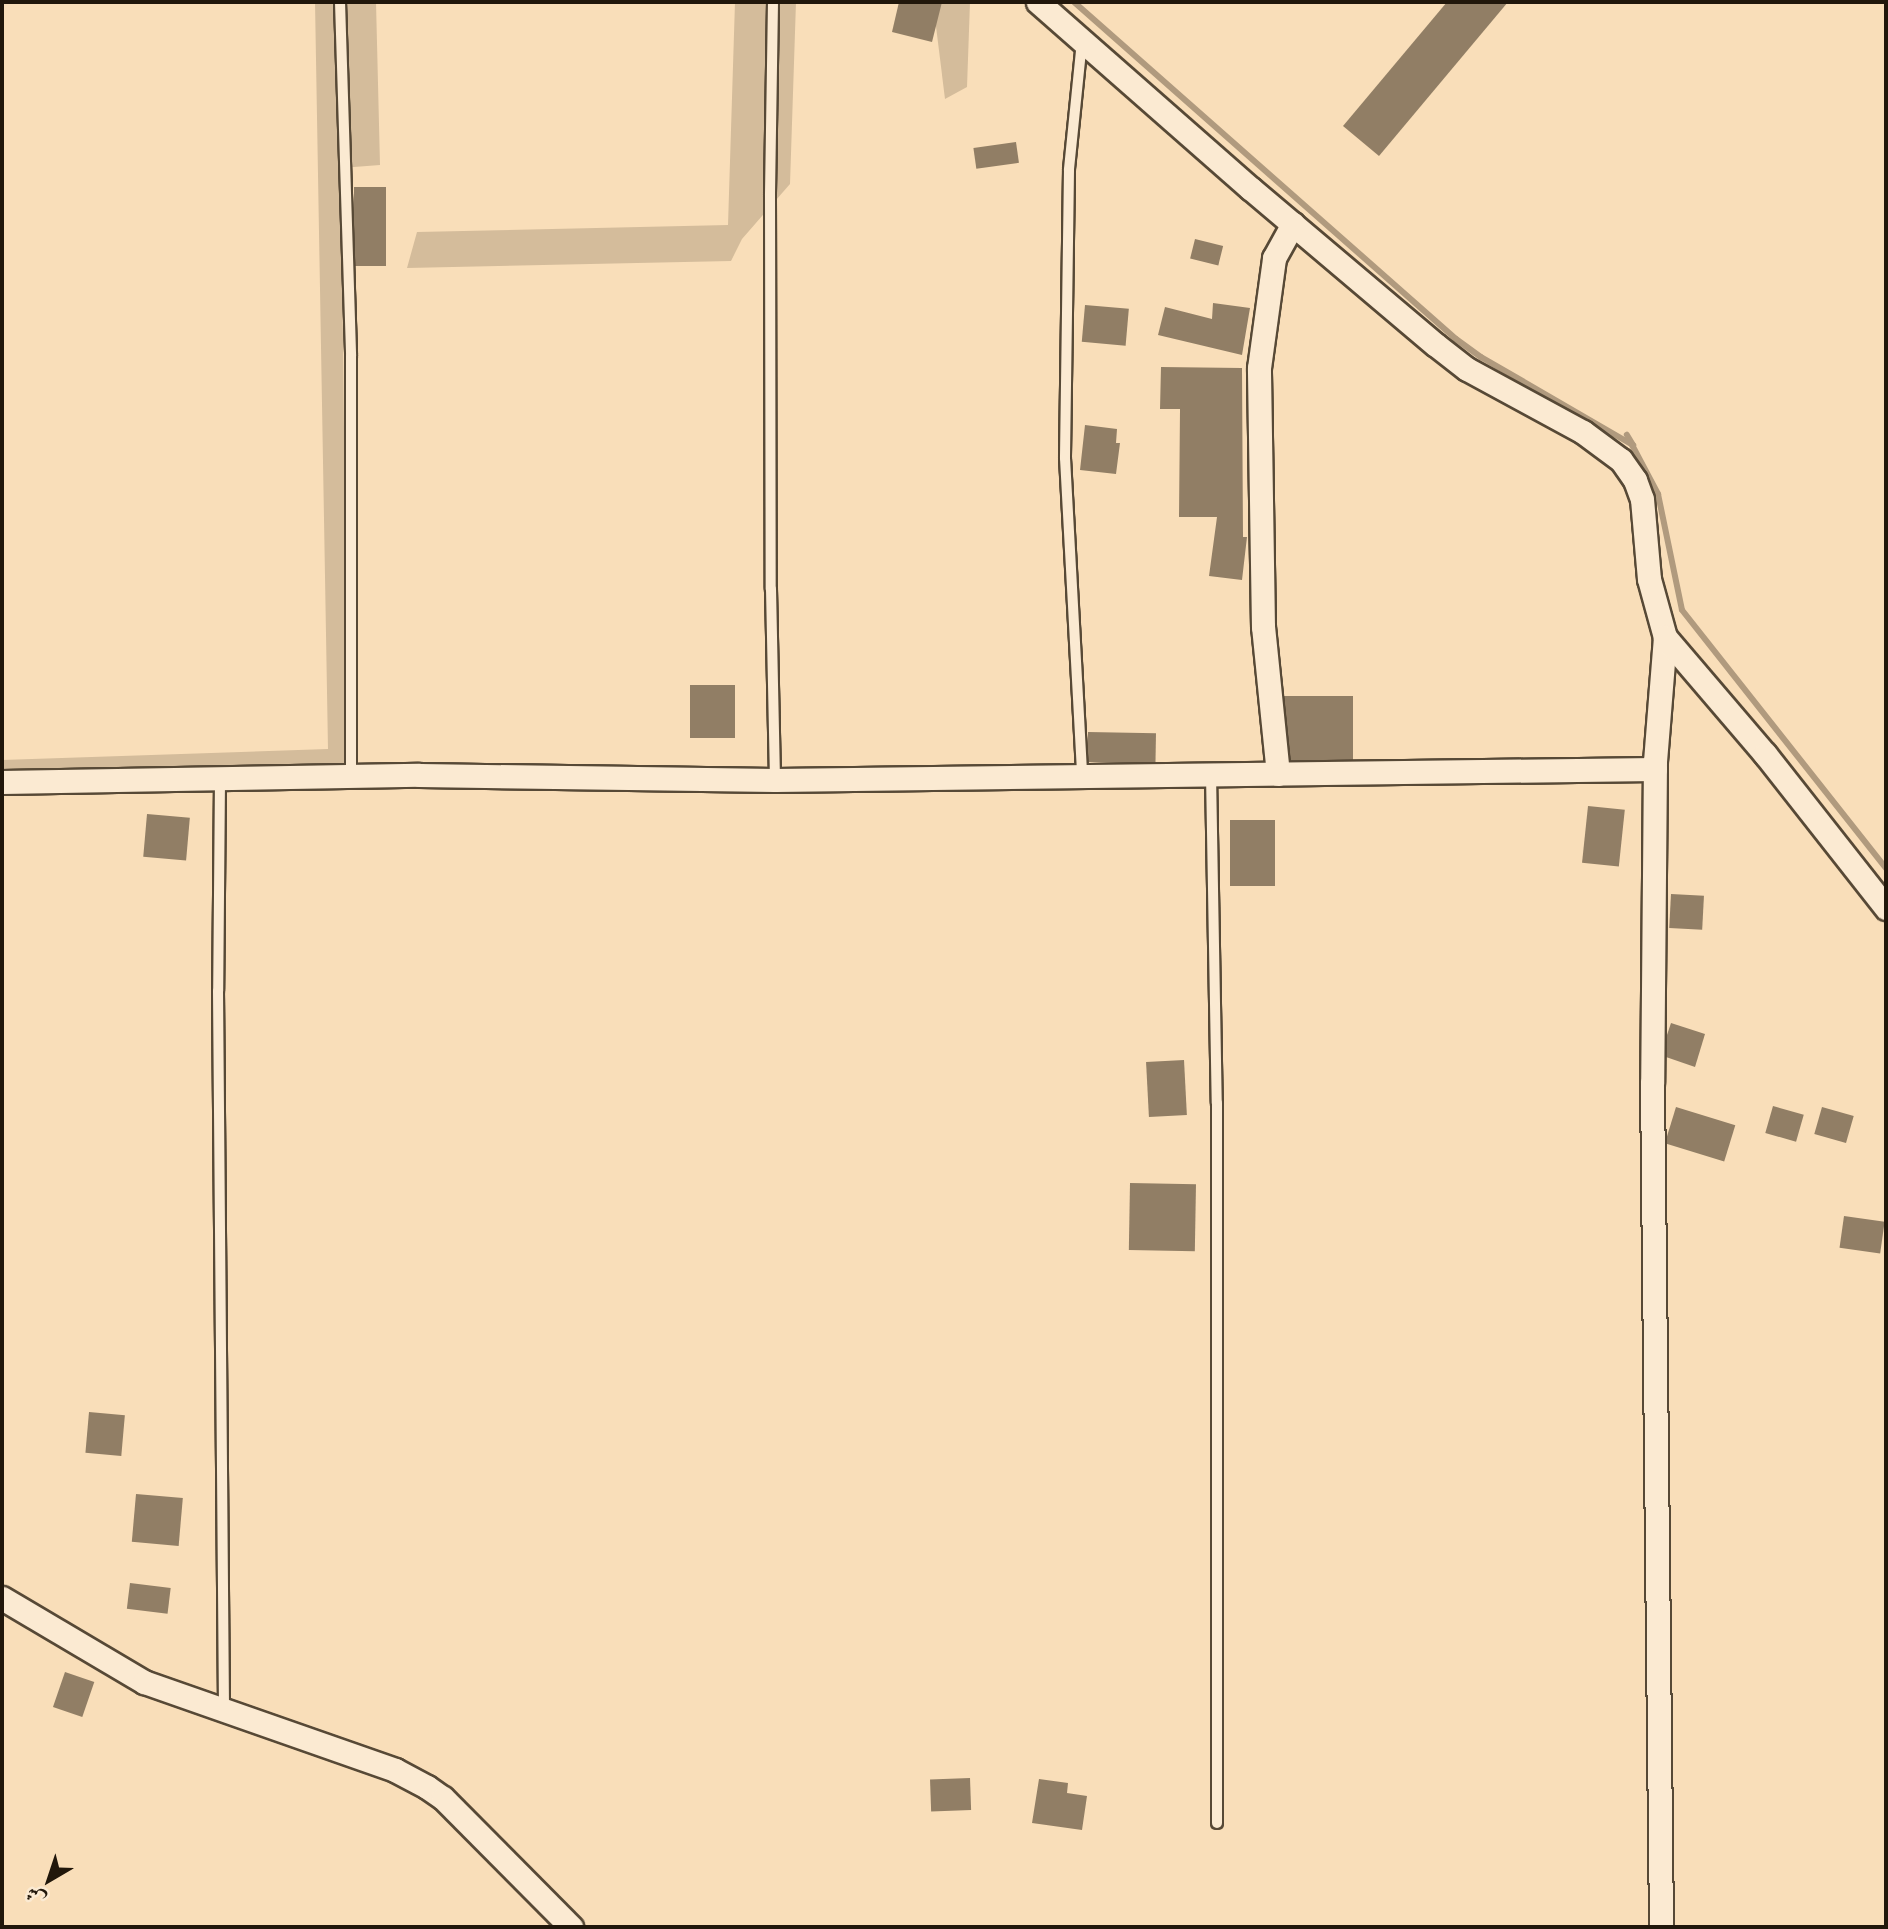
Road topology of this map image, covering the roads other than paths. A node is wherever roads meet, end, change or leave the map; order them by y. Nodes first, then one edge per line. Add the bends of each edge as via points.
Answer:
1 (340, 2) edge
2 (773, 2) edge
3 (1038, 2) edge
4 (1082, 41) junction
5 (1293, 224) junction
6 (1665, 637) junction
7 (1655, 769) junction
8 (1212, 774) junction
9 (1278, 774) junction
10 (1082, 776) junction
11 (351, 778) junction
12 (220, 780) junction
13 (775, 780) junction
14 (2, 782) edge
15 (1886, 908) edge
16 (2, 1598) edge
17 (224, 1710) junction
18 (1217, 1823) dead end
19 (571, 1927) edge
20 (1661, 1927) edge

1 - 11 lane via 351,356
2 - 13 lane via 771,589
3 - 4 street
4 - 5 street
4 - 10 lane via 1069,170 1065,458
5 - 6 street via 1466,369 1583,432 1621,460 1642,499 1649,579
5 - 9 street via 1274,258 1259,368 1263,627
6 - 7 street
6 - 15 street via 1765,754
7 - 9 street
7 - 20 street via 1652,1083
8 - 9 street
8 - 10 street
8 - 18 lane
10 - 13 street
11 - 12 street
11 - 13 street
12 - 14 street
12 - 17 lane
16 - 17 street via 137,1679
17 - 19 street via 395,1770 427,1787

